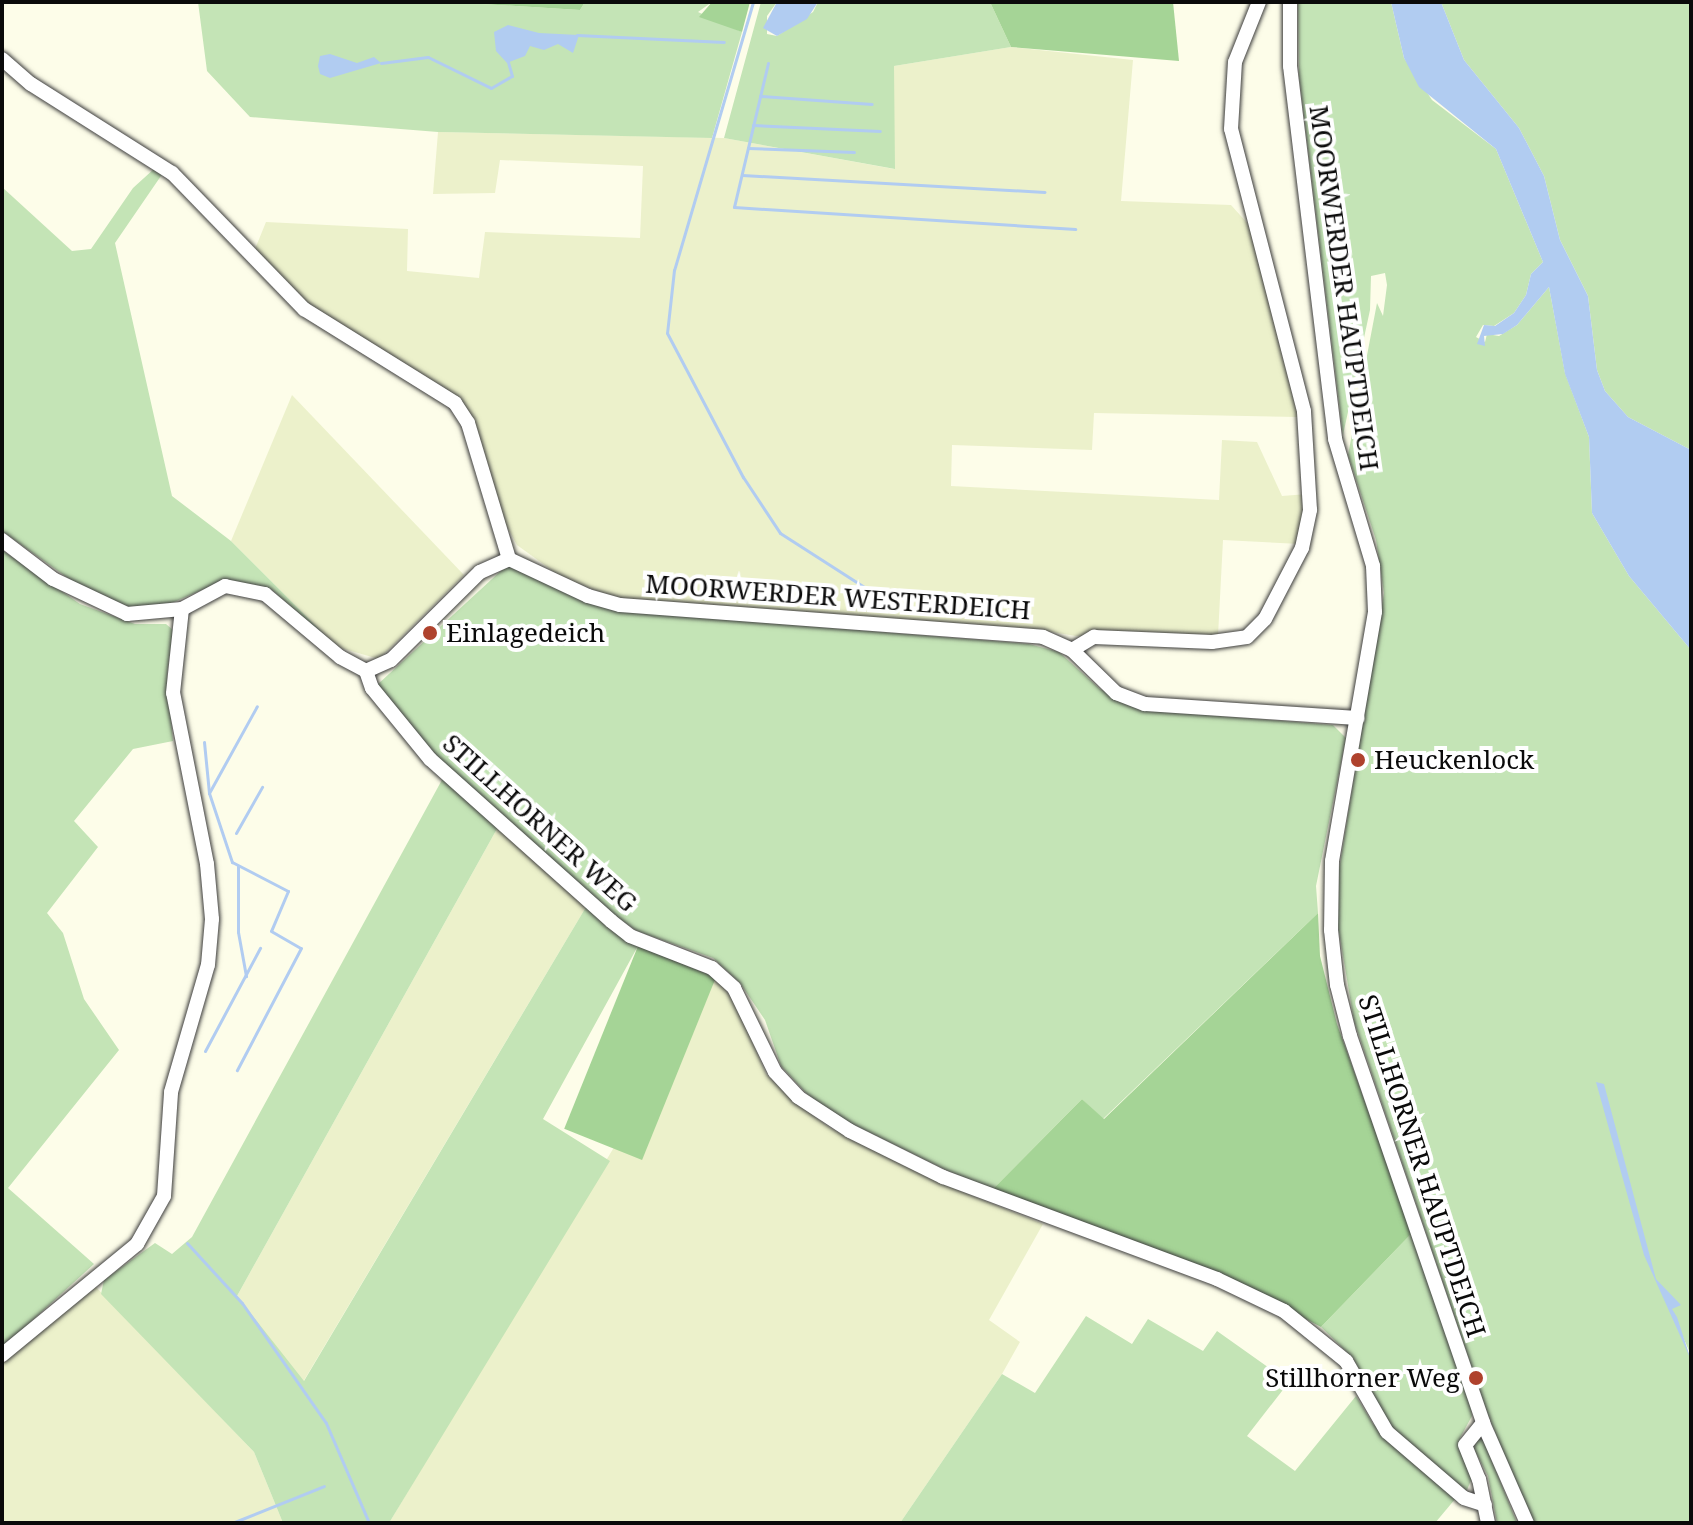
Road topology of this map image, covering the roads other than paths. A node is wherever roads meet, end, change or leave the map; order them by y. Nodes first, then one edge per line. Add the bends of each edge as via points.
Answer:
1 (1259, 2) edge
2 (1290, 2) edge
3 (2, 59) edge
4 (2, 540) edge
5 (509, 559) junction
6 (182, 609) junction
7 (1072, 650) junction
8 (366, 671) junction
9 (1358, 718) junction
10 (2, 1355) edge
11 (1483, 1423) junction
12 (1485, 1505) junction
13 (1488, 1523) edge
14 (1527, 1523) edge

1 - 7 street via 1235,62 1231,129 1298,377 1308,529 1295,567 1259,628 1241,640 1094,637
2 - 9 street, MOORWERDER HAUPTDEICH via 1290,66 1335,439 1373,566 1375,612
3 - 5 street via 31,84 172,173 304,309 455,403 468,423
4 - 6 street via 53,579 110,610 143,616
5 - 7 street, MOORWERDER WESTERDEICH via 620,605 1027,634
5 - 8 street via 480,572 391,660
6 - 8 street, STILLHORNER WEG via 225,586 265,594 340,657
6 - 10 street via 173,693 207,864 212,919 204,983 173,1081 167,1187 144,1237
7 - 9 street via 1116,693 1145,704
8 - 12 street, STILLHORNER WEG via 372,688 430,759 611,921 638,940 712,968 734,988 775,1072 798,1097 850,1131 943,1177 1217,1279 1284,1311 1346,1361 1387,1432 1464,1498
9 - 11 street, STILLHORNER HAUPTDEICH via 1330,884 1337,985
11 - 12 street via 1465,1445
11 - 14 street, STILLHORNER HAUPTDEICH
12 - 13 street

